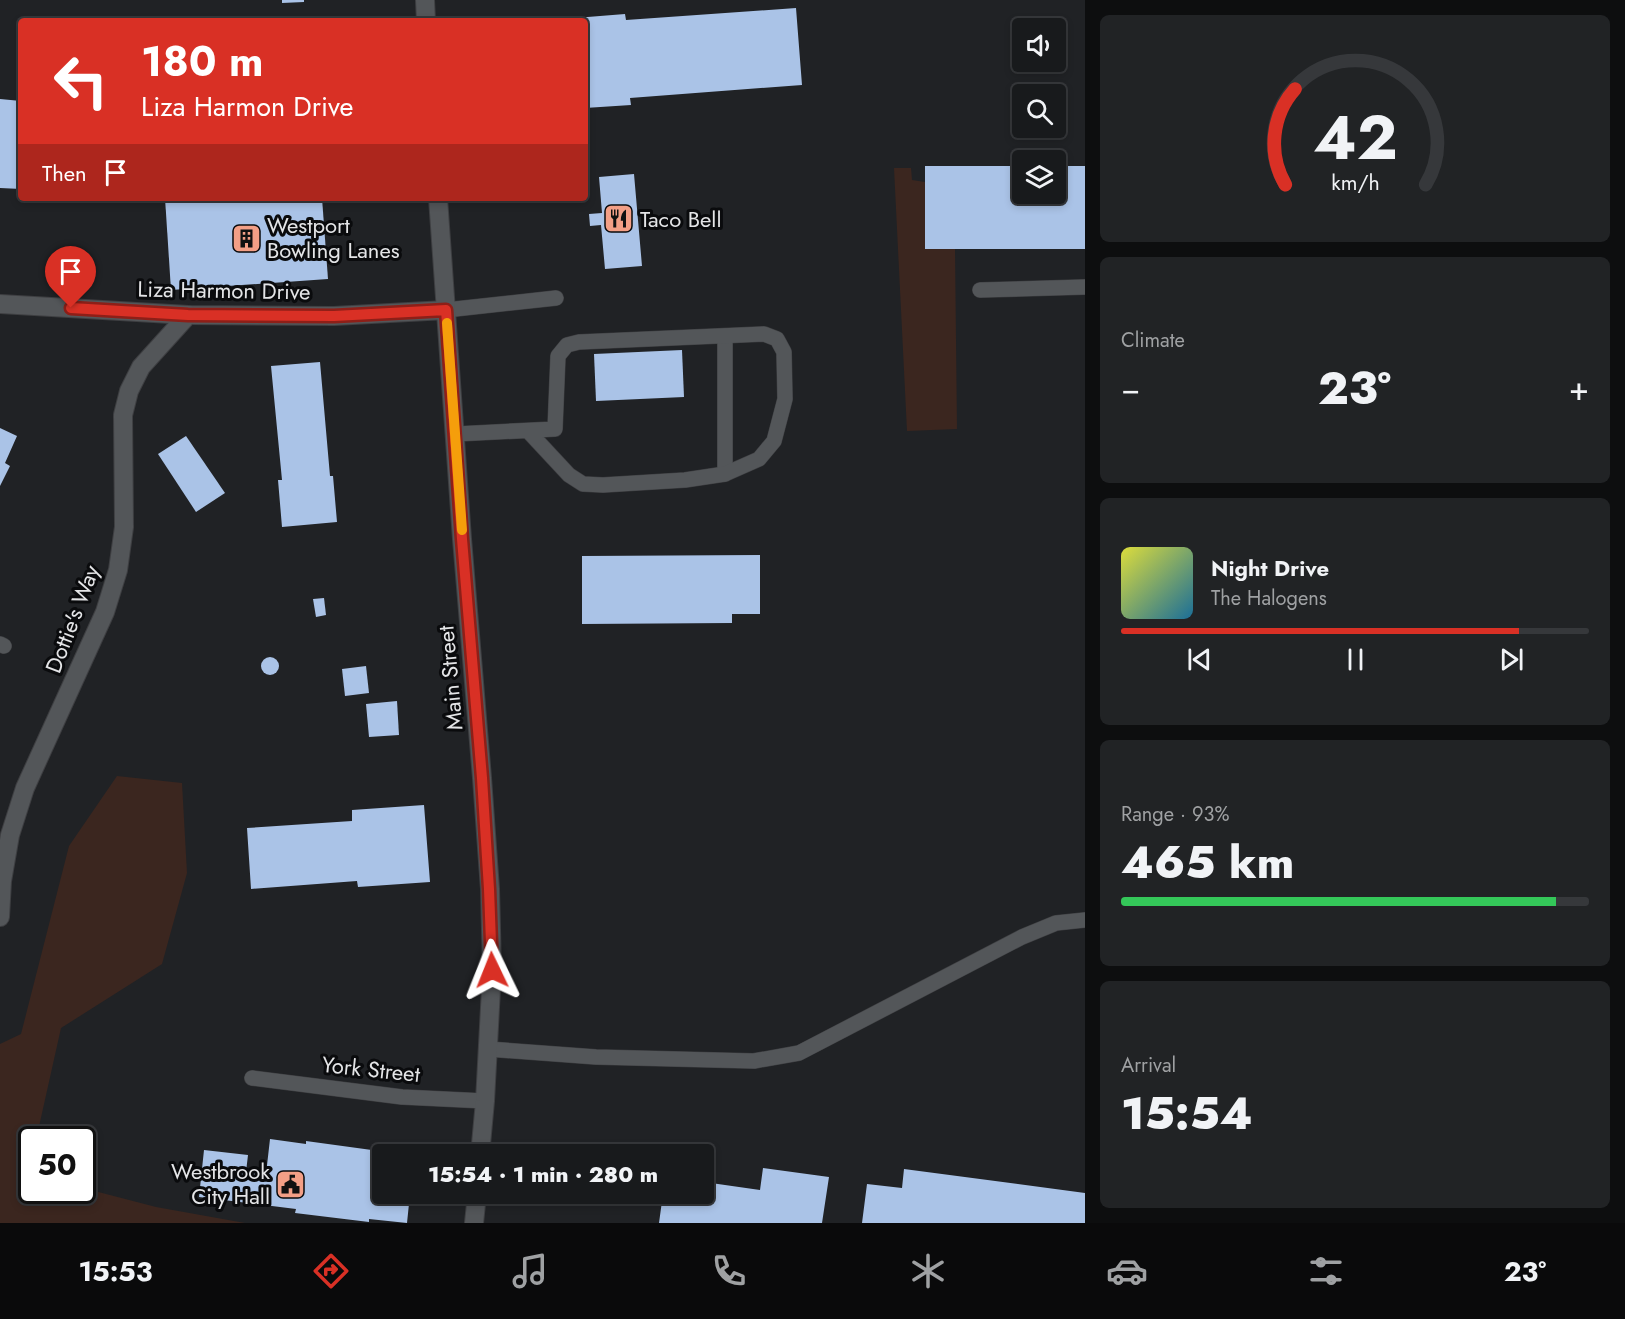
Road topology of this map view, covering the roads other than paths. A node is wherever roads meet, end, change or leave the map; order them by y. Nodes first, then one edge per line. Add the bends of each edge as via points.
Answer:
1 (425, 0) edge
2 (426, 18) edge
3 (438, 201) edge
4 (1085, 287) edge
5 (980, 290) dead end
6 (556, 298) dead end
7 (0, 304) edge
8 (446, 310) junction
9 (188, 315) junction
10 (725, 336) junction
11 (528, 431) junction
12 (456, 434) junction
13 (725, 474) junction
14 (0, 915) edge
15 (1085, 920) edge
16 (488, 1049) junction
17 (252, 1078) dead end
18 (485, 1101) junction
19 (481, 1144) edge
20 (476, 1204) edge
21 (474, 1223) edge

1 - 2 street
3 - 8 street, Main Street
4 - 5 lane
6 - 8 lane
7 - 9 street, Liza Harmon Drive
8 - 9 street, Liza Harmon Drive via 334,316
8 - 12 street, Main Street
9 - 14 street, Dottie's Way via 141,367 129,391 123,415 124,527 118,570 105,612 25,788 8,847
10 - 11 lane via 567,345 558,357 555,429
10 - 13 lane
10 - 13 lane via 764,334 777,339 784,352 785,399 774,441 759,459
11 - 12 lane
11 - 13 lane via 569,475 584,483 684,480
12 - 16 street, Main Street via 489,889 492,970
15 - 16 lane via 1056,923 1022,937 799,1053 754,1061 596,1057
16 - 18 street, Main Street
17 - 18 lane, York Street via 402,1097
18 - 19 street, Main Street
20 - 21 street

